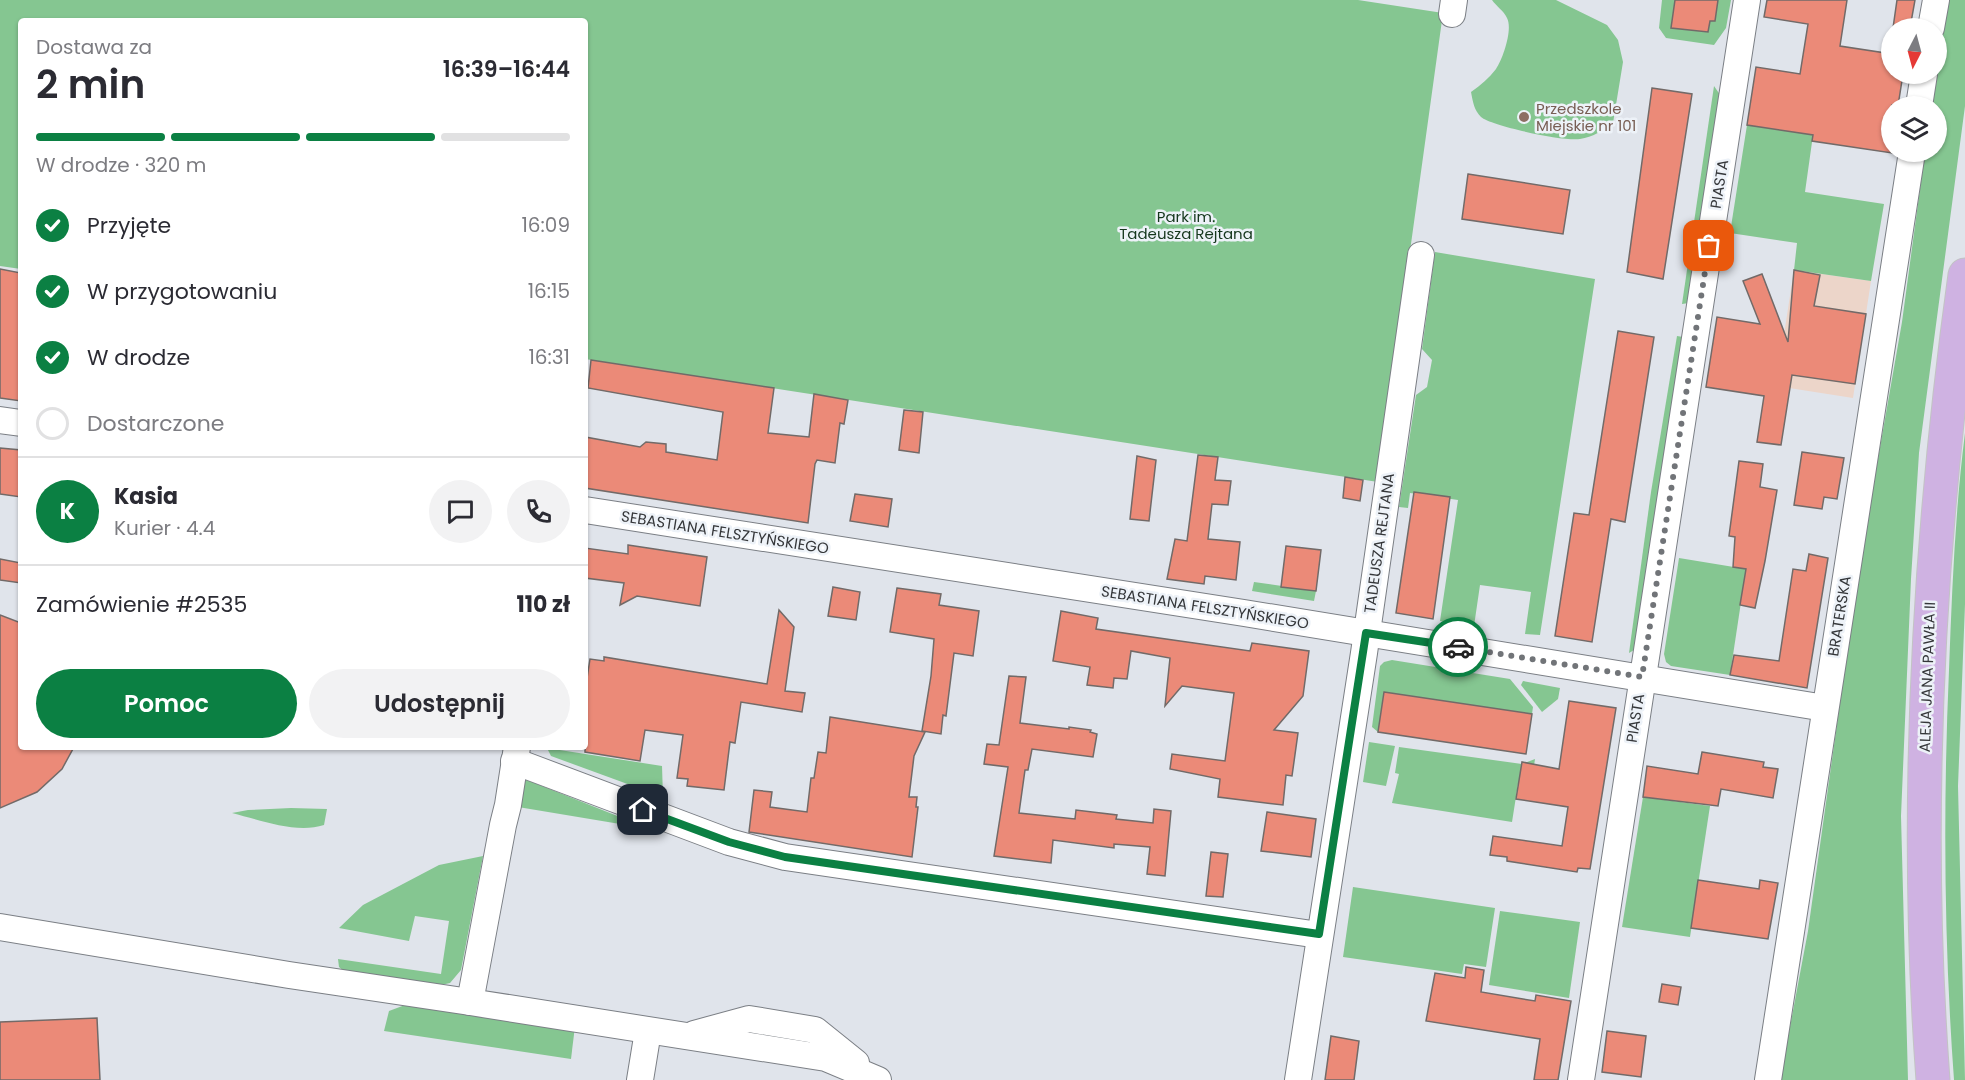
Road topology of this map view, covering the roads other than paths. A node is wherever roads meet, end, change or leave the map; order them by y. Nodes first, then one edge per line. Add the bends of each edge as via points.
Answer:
1 (1747, 0) edge
2 (1936, 0) edge
3 (1933, 18) edge
4 (1910, 162) edge
5 (1421, 255) dead end
6 (1965, 275) edge
7 (0, 420) edge
8 (18, 423) edge
9 (588, 510) edge
10 (1366, 633) junction
11 (1642, 677) junction
12 (1825, 708) junction
13 (516, 754) edge
14 (0, 927) edge
15 (1319, 934) junction
16 (470, 1002) junction
17 (648, 1030) junction
18 (875, 1078) edge
19 (640, 1080) edge
20 (1298, 1080) edge
21 (1581, 1080) edge
22 (1768, 1080) edge
23 (1933, 1080) edge

1 - 11 street, PIASTA
2 - 3 street
4 - 12 street, BRATERSKA
5 - 10 street, TADEUSZA REJTANA
6 - 23 main road, ALEJA JANA PAWŁA II via 1943,447 1926,692 1923,851
7 - 8 street
9 - 10 street, SEBASTIANA FELSZTYŃSKIEGO
10 - 11 street, SEBASTIANA FELSZTYŃSKIEGO
10 - 15 street, TADEUSZA REJTANA
11 - 12 street, SEBASTIANA FELSZTYŃSKIEGO
11 - 21 street, PIASTA
12 - 22 street, BRATERSKA
13 - 15 street via 729,842 785,857
13 - 16 street
14 - 16 street
15 - 20 street, TADEUSZA REJTANA
16 - 17 street
17 - 18 street via 826,1058
17 - 19 street

